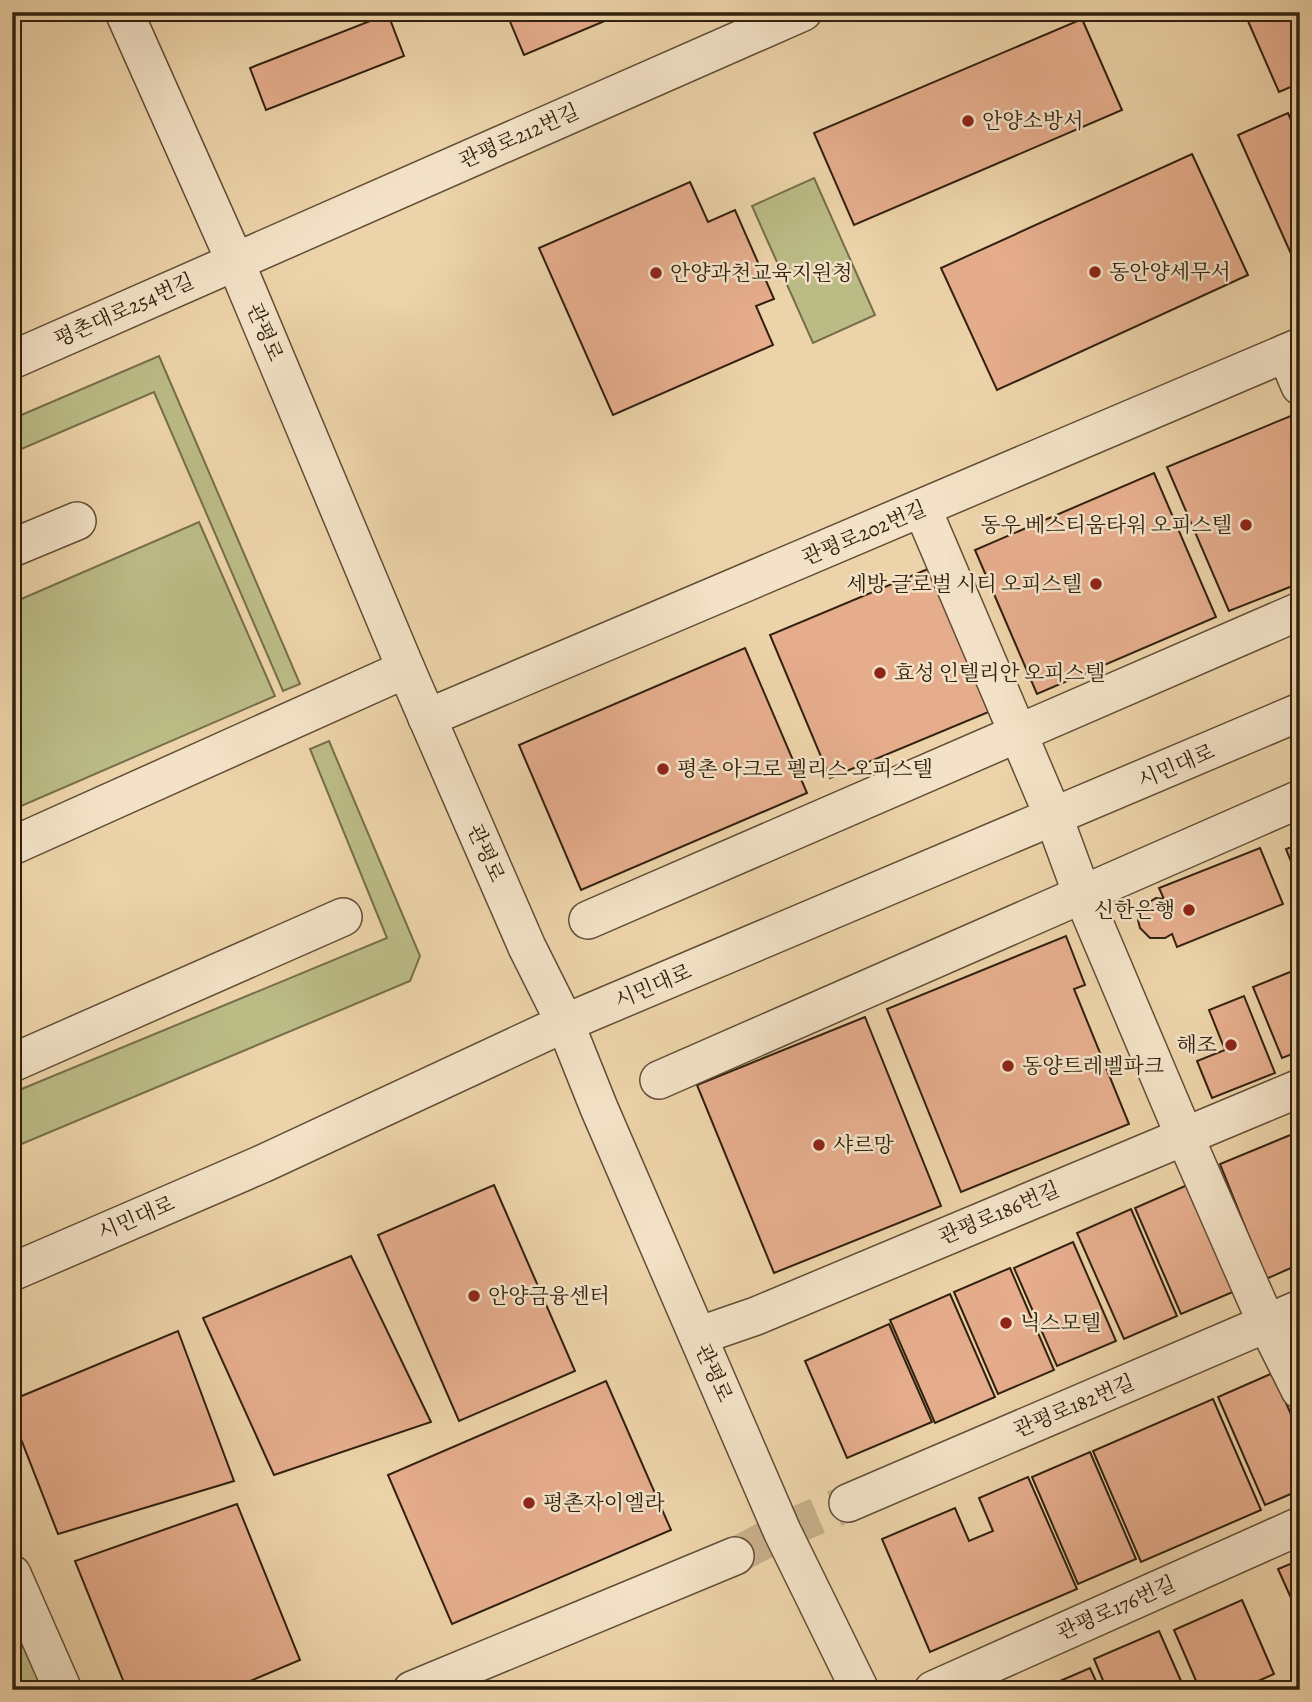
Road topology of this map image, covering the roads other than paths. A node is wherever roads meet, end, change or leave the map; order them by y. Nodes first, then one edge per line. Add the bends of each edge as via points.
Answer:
1 (124, 12) edge
2 (803, 12) edge
3 (235, 261) junction
4 (12, 360) edge
5 (1295, 362) edge
6 (922, 508) junction
7 (77, 522) dead end
8 (12, 548) edge
9 (1300, 611) edge
10 (406, 669) junction
11 (1300, 712) edge
12 (427, 718) junction
13 (1018, 734) junction
14 (1300, 799) edge
15 (1054, 818) junction
16 (12, 846) edge
17 (1082, 894) junction
18 (343, 917) dead end
19 (589, 920) dead end
20 (565, 1023) junction
21 (12, 1063) edge
22 (659, 1080) dead end
23 (1300, 1088) edge
24 (1184, 1135) junction
25 (12, 1272) edge
26 (1300, 1310) edge
27 (1266, 1324) junction
28 (698, 1336) junction
29 (1300, 1390) edge
30 (848, 1503) tunnel mouth
31 (1300, 1526) edge
32 (735, 1556) tunnel mouth
33 (12, 1574) edge
34 (62, 1690) edge
35 (412, 1690) edge
36 (860, 1690) edge
37 (933, 1690) edge

1 - 3 street, 관평로
2 - 3 street, 관평로212번길
3 - 4 street, 평촌대로254번길
3 - 10 street, 관평로
5 - 6 street, 관평로202번길
6 - 12 street, 관평로202번길
6 - 13 street
7 - 8 street
9 - 13 street
10 - 12 street, 관평로
10 - 16 street
11 - 15 street, 시민대로
12 - 20 street, 관평로
13 - 15 street
13 - 19 street
14 - 17 street
15 - 17 street
15 - 20 street, 시민대로
17 - 22 street
17 - 24 street
18 - 21 street
20 - 25 street, 시민대로 via 262,1164
20 - 28 street, 관평로
23 - 24 street, 관평로186번길
24 - 27 street
24 - 28 street, 관평로186번길 via 756,1316
26 - 27 street, 관평로182번길
27 - 29 street
27 - 30 street, 관평로182번길
28 - 36 street, 관평로 via 782,1531
31 - 37 street, 관평로176번길
32 - 35 street
33 - 34 street

